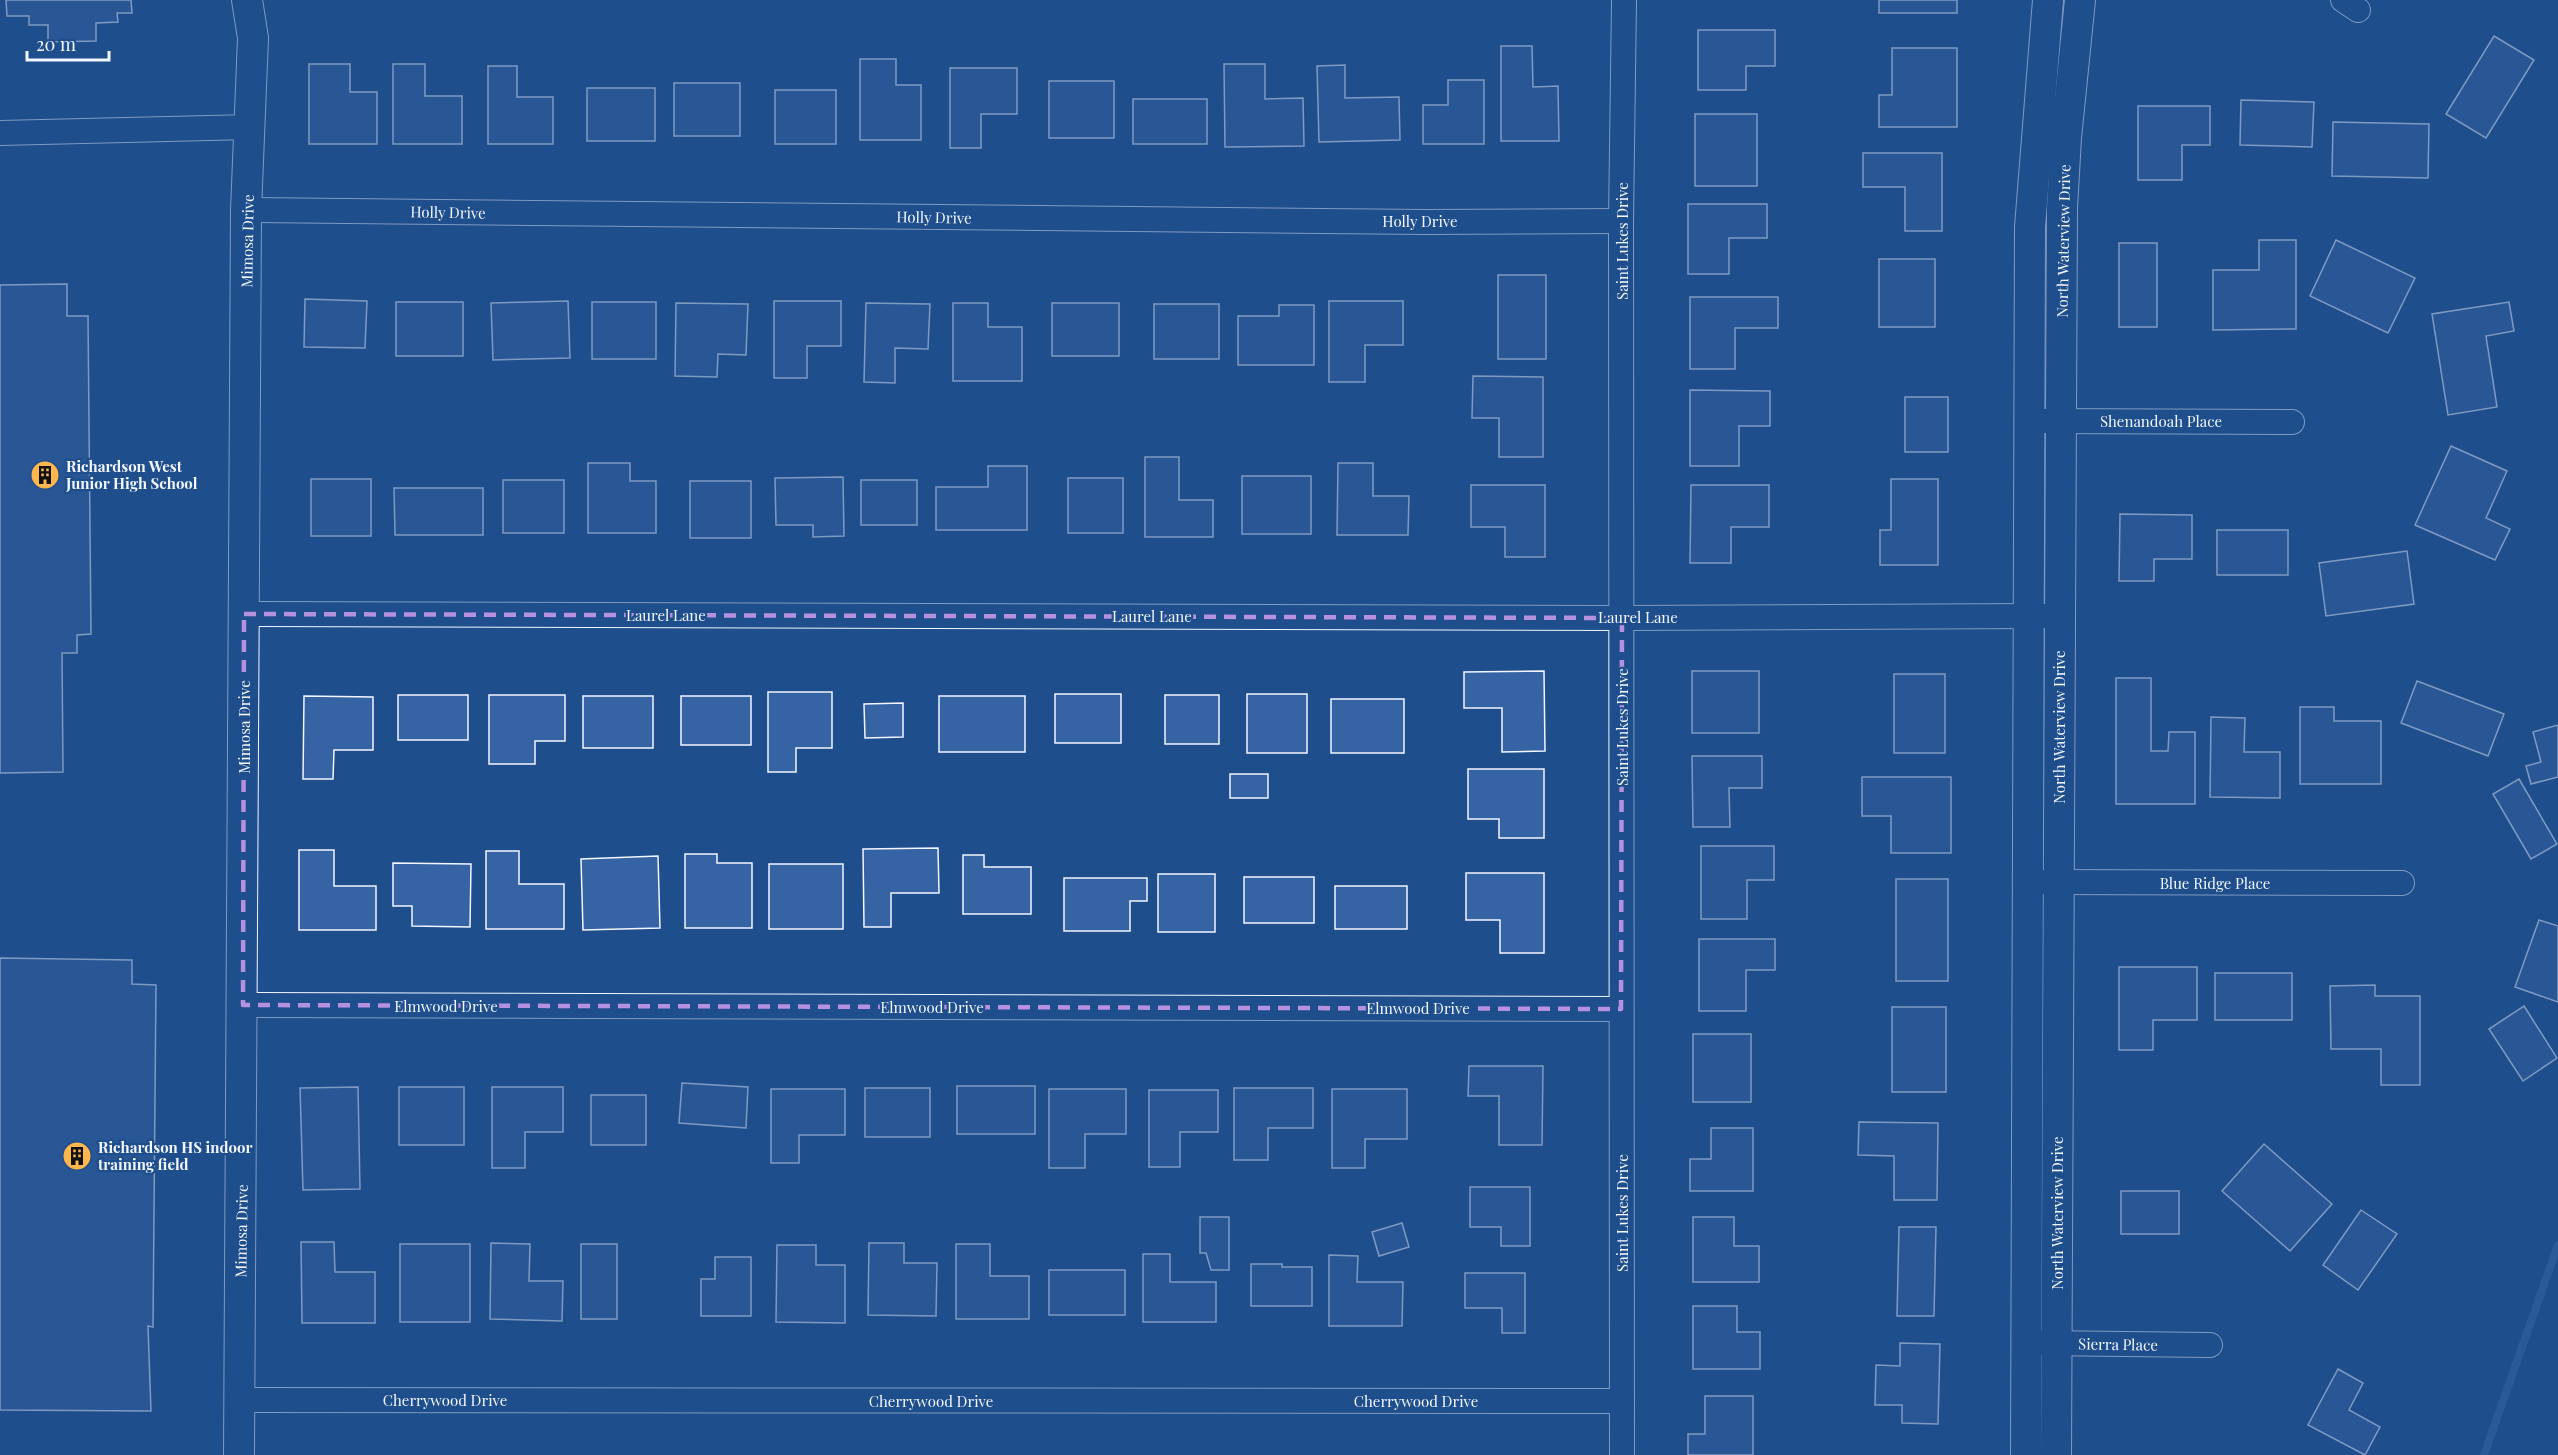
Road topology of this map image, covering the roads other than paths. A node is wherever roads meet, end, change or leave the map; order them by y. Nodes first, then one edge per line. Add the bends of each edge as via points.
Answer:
1 (247, 0) edge
2 (1624, 0) edge
3 (2048, 0) edge
4 (2080, 0) edge
5 (251, 127) junction
6 (0, 133) edge
7 (246, 210) junction
8 (1622, 221) junction
9 (2030, 421) junction
10 (2060, 421) junction
11 (2292, 422) dead end
12 (244, 614) junction
13 (2029, 616) junction
14 (2060, 616) junction
15 (1622, 618) junction
16 (2028, 882) junction
17 (2059, 882) junction
18 (2402, 883) dead end
19 (243, 1005) junction
20 (1622, 1009) junction
21 (2026, 1343) junction
22 (2057, 1344) junction
23 (2210, 1345) dead end
24 (239, 1400) junction
25 (1622, 1401) junction
26 (239, 1455) edge
27 (1622, 1455) edge
28 (2026, 1455) edge
29 (2056, 1455) edge

1 - 5 street, Mimosa Drive via 253,38
2 - 8 street, Saint Lukes Drive
3 - 9 street, North Waterview Drive via 2030,227
4 - 10 street, North Waterview Drive via 2062,208
5 - 6 street
5 - 7 street, Mimosa Drive
7 - 8 street, Holly Drive
7 - 12 street, Mimosa Drive
8 - 15 street, Saint Lukes Drive
9 - 10 street, Shenandoah Place
9 - 13 street, North Waterview Drive
10 - 11 street, Shenandoah Place
10 - 14 street, North Waterview Drive
12 - 15 street, Laurel Lane
12 - 19 street, Mimosa Drive
13 - 14 street, Laurel Lane
13 - 15 street, Laurel Lane
13 - 16 street, North Waterview Drive
14 - 17 street, North Waterview Drive
15 - 20 street, Saint Lukes Drive
16 - 17 street, Blue Ridge Place
16 - 21 street, North Waterview Drive
17 - 18 street, Blue Ridge Place
17 - 22 street, North Waterview Drive
19 - 20 street, Elmwood Drive
19 - 24 street, Mimosa Drive
20 - 25 street, Saint Lukes Drive
21 - 22 street, Sierra Place
21 - 28 street, North Waterview Drive
22 - 23 street, Sierra Place
22 - 29 street, North Waterview Drive
24 - 25 street, Cherrywood Drive
24 - 26 street, Mimosa Drive
25 - 27 street, Saint Lukes Drive

